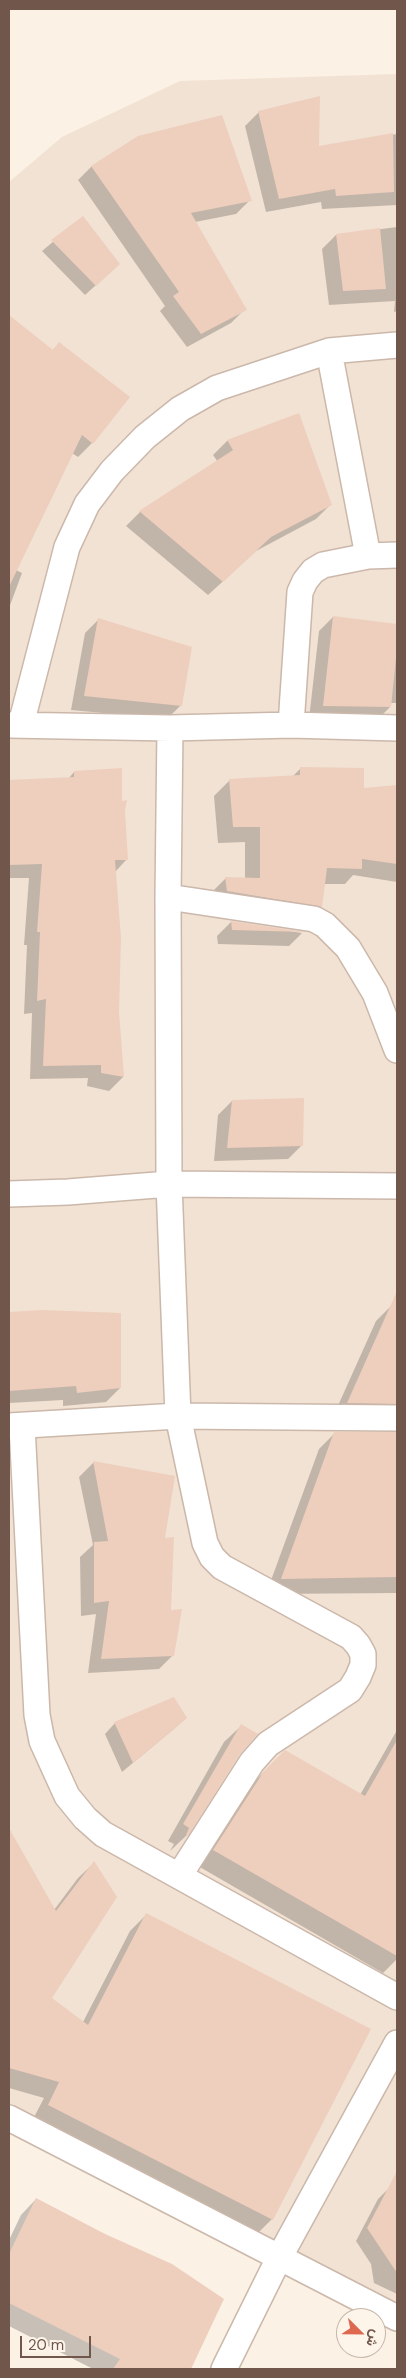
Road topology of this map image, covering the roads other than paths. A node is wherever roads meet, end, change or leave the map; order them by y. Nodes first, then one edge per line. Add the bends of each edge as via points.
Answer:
1 (397, 345) edge
2 (329, 351) junction
3 (397, 555) edge
4 (368, 556) junction
5 (15, 724) edge
6 (291, 725) junction
7 (170, 728) junction
8 (397, 728) edge
9 (168, 897) junction
10 (397, 1050) edge
11 (169, 1184) junction
12 (397, 1186) edge
13 (9, 1194) edge
14 (178, 1416) junction
15 (397, 1418) edge
16 (16, 1426) edge
17 (179, 1876) junction
18 (397, 1997) edge
19 (397, 2043) edge
20 (9, 2118) edge
21 (279, 2258) junction
22 (397, 2318) edge
23 (224, 2369) edge

1 - 2 street
2 - 4 street
2 - 5 street via 210,392 180,409 112,471 87,504 67,547
3 - 4 street
4 - 6 street via 322,565 313,571 300,592
5 - 7 street
6 - 7 street
6 - 8 street
7 - 9 street
9 - 10 street via 314,919 325,925 348,948 375,993
9 - 11 street
11 - 12 street
11 - 13 street
11 - 14 street
14 - 15 street
14 - 16 street
14 - 17 street via 205,1543 212,1557 229,1571 351,1637 363,1654 363,1665 350,1690 268,1744 252,1762
16 - 17 street via 37,1715 42,1741 67,1796 85,1818 103,1834
17 - 18 street
19 - 21 street
20 - 21 street
21 - 22 street
21 - 23 street

